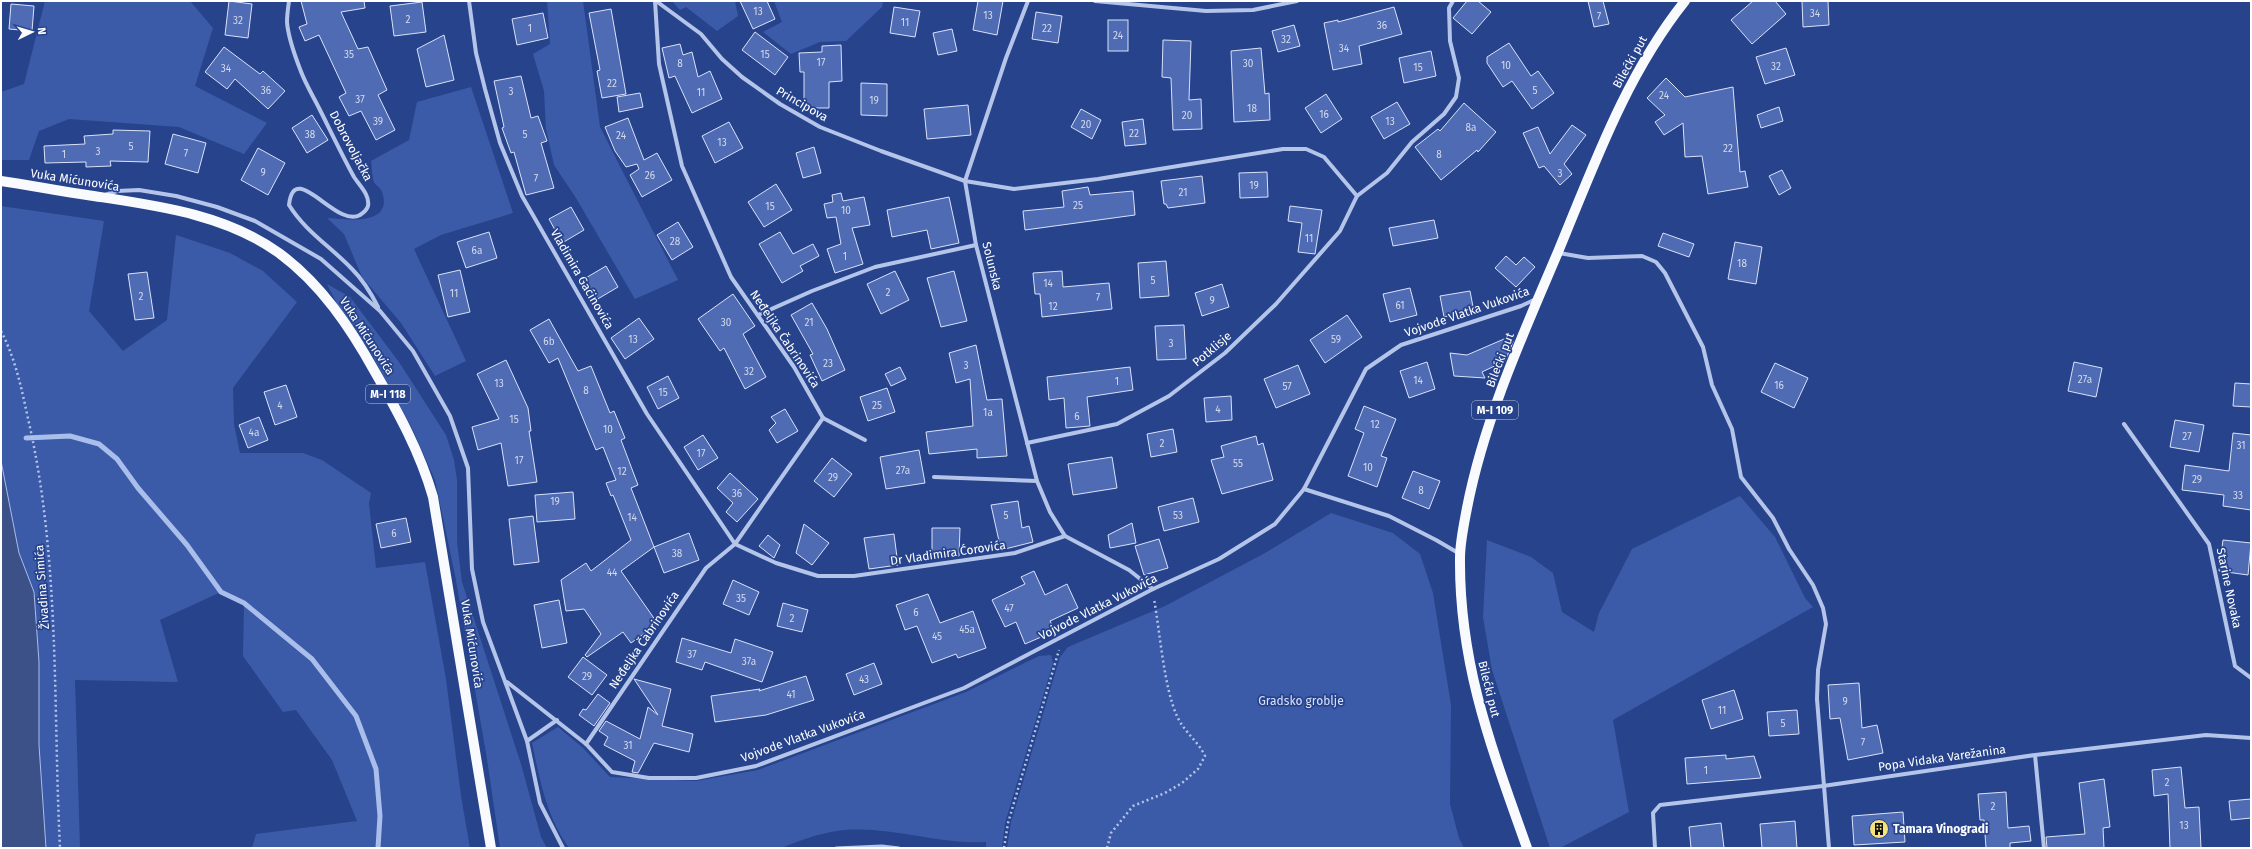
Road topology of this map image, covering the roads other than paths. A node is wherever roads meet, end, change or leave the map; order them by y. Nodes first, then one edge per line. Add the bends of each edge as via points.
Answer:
1 (289, 1) edge
2 (468, 1) edge
3 (655, 1) edge
4 (1028, 1) edge
5 (1095, 1) edge
6 (1297, 1) edge
7 (1453, 1) edge
8 (1685, 1) edge
9 (1, 181) edge
10 (965, 181) junction
11 (1357, 196) junction
12 (99, 197) junction
13 (976, 245) junction
14 (1558, 253) junction
15 (1538, 298) junction
16 (380, 311) junction
17 (758, 315) junction
18 (823, 418) junction
19 (2124, 424) dead end
20 (865, 440) dead end
21 (1027, 443) junction
22 (934, 478) dead end
23 (1037, 481) junction
24 (1304, 490) junction
25 (1065, 536) junction
26 (735, 544) junction
27 (1460, 554) junction
28 (1153, 590) junction
29 (2251, 678) edge
30 (507, 682) junction
31 (557, 720) junction
32 (2251, 738) edge
33 (527, 741) junction
34 (586, 744) junction
35 (2035, 755) junction
36 (1823, 786) junction
37 (491, 848) edge
38 (563, 848) edge
39 (836, 848) edge
40 (899, 848) edge
41 (1527, 848) edge
42 (1655, 848) edge
43 (1829, 848) edge
44 (2044, 848) edge

1 - 16 street, Dobrovoljačka via 287,23 300,69 343,157 367,194 368,206 357,217 349,217 326,206 306,189 301,188 290,197 289,205 312,233 352,269 366,286
2 - 26 street, Vladimira Gaćinovića via 476,53 500,143 522,196 647,414
3 - 10 street, Principova via 701,34 722,59 780,104 820,127 881,152
3 - 17 street, Neđeljka Čabrinovića via 659,64 682,166 731,277
4 - 10 street, Solunska
5 - 6 street via 1206,11 1254,10
7 - 11 street, Potklisje via 1450,8 1450,41 1459,78 1456,97 1444,114 1412,142 1386,173
8 - 14 main road, Bilećki put / M-I 109 via 1656,41 1613,120
9 - 12 main road, Vuka Mićunovića / M-I 118
10 - 11 street via 1014,189 1105,178 1283,149 1306,149 1324,157
10 - 13 street, Solunska
11 - 21 street, Potklisje via 1340,231 1276,304 1225,353 1169,396 1117,424
12 - 16 street via 117,191 139,190 176,196 255,221 321,258
12 - 37 main road, Vuka Mićunovića / M-I 118 via 187,213 219,223 262,242 296,266 325,296 364,353 419,455 433,497
13 - 17 street via 875,266 812,290
13 - 21 street, Solunska
14 - 15 main road, Bilećki put / M-I 109
14 - 36 street via 1588,258 1650,258 1665,273 1698,333 1712,386 1732,429 1741,476 1773,518 1789,549 1813,584 1823,608 1826,624 1818,670
15 - 24 street, Vojvode Vlatka Vukovića via 1521,306 1401,345 1366,370
15 - 27 main road, Bilećki put / M-I 109 via 1486,434 1471,484
16 - 30 street via 413,352 446,410 468,468 472,570 483,622
17 - 18 street, Neđeljka Čabrinovića via 794,367
18 - 20 street
18 - 26 street, Neđeljka Čabrinovića
19 - 29 street, Starine Novaka via 2209,544 2235,666
21 - 23 street, Solunska
22 - 23 street
23 - 25 street, Solunska via 1050,512
24 - 27 street via 1389,516
24 - 28 street, Vojvode Vlatka Vukovića via 1275,524 1219,559
25 - 26 street, Dr Vladimira Ćorovića via 1015,553 854,576 818,576 776,563
25 - 28 street via 1129,570
26 - 34 street, Neđeljka Čabrinovića via 706,568
27 - 41 main road, Bilećki put / M-I 109 via 1462,619 1469,666 1479,708
28 - 34 street, Vojvode Vlatka Vukovića via 964,688 756,766 696,778 650,778 612,772
30 - 31 street, Vojvode Vlatka Vukovića
30 - 33 street
31 - 33 street
31 - 34 street, Vojvode Vlatka Vukovića
32 - 35 street, Popa Vidaka Varežanina via 2206,734
33 - 38 street via 540,804
35 - 36 street, Popa Vidaka Varežanina
35 - 44 street
36 - 42 street, Popa Vidaka Varežanina via 1660,805 1653,813
36 - 43 street
39 - 40 lane

